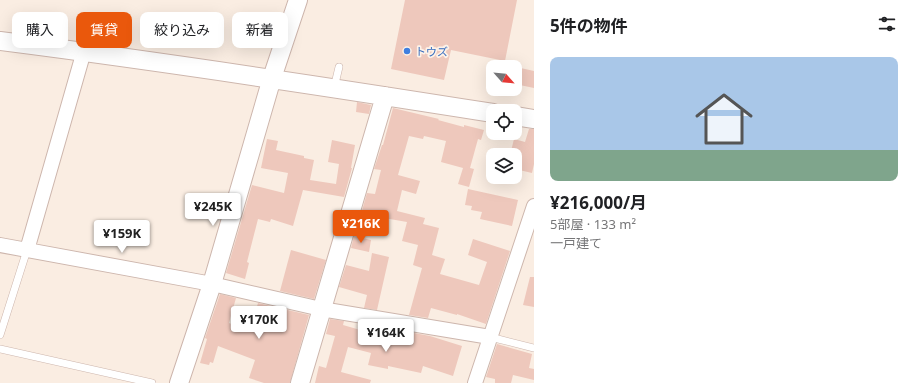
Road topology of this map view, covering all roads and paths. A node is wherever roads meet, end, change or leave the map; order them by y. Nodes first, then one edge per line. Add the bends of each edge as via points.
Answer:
1 (298, 0) edge
2 (0, 40) edge
3 (84, 51) junction
4 (339, 67) dead end
5 (272, 78) junction
6 (334, 88) junction
7 (385, 96) junction
8 (486, 112) edge
9 (522, 117) edge
10 (534, 119) edge
11 (534, 206) edge
12 (0, 245) edge
13 (27, 250) junction
14 (212, 284) junction
15 (321, 309) junction
16 (0, 334) edge
17 (490, 337) junction
18 (534, 348) edge
19 (0, 349) edge
20 (152, 383) edge
21 (179, 383) edge
22 (300, 383) edge
23 (476, 383) edge

1 - 5 street
2 - 3 street
3 - 5 street
3 - 13 street
4 - 6 lane
5 - 6 street
5 - 14 street
6 - 7 street
7 - 8 street
7 - 15 street
9 - 10 street
11 - 17 street
12 - 13 street
13 - 14 street
13 - 16 lane
14 - 15 street
14 - 21 street
15 - 17 street
15 - 22 street
17 - 18 lane
17 - 23 street
19 - 20 lane

